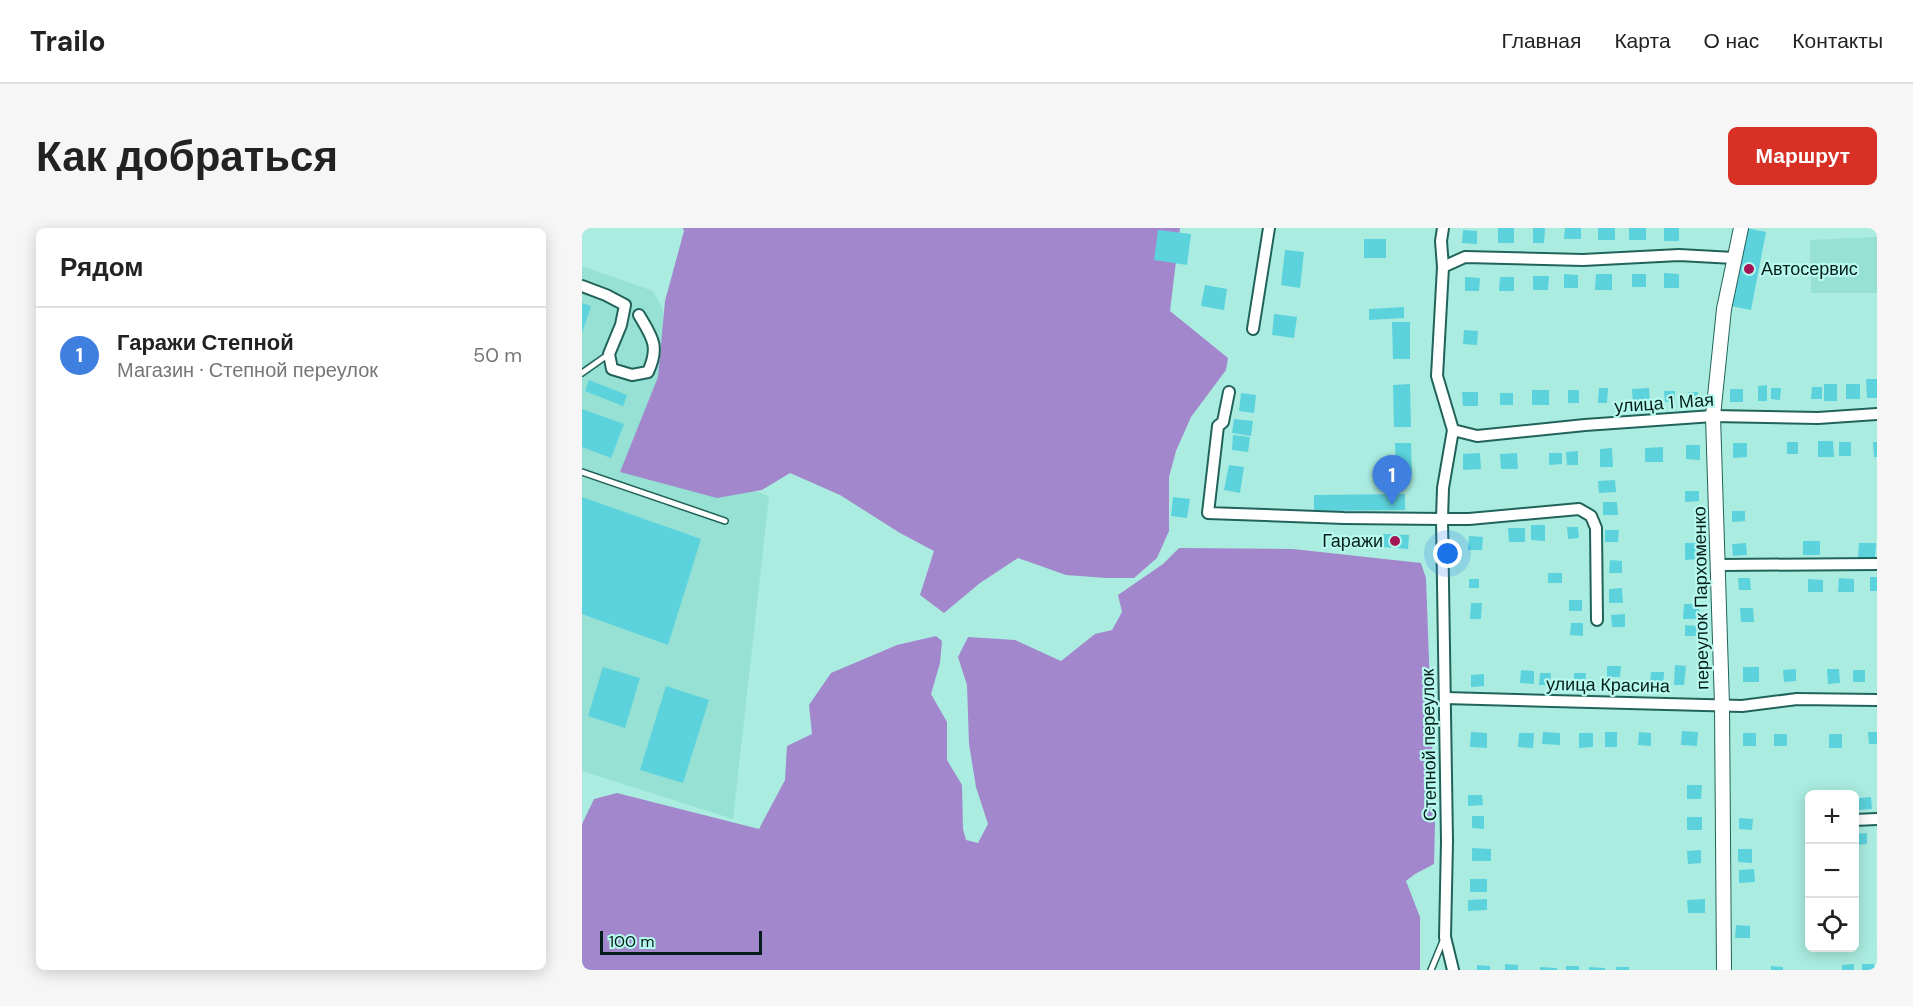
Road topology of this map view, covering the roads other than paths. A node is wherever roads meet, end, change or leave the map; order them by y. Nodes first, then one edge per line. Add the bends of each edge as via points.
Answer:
1 (1269, 228) edge
2 (1443, 228) edge
3 (1741, 228) edge
4 (1734, 258) junction
5 (1443, 267) junction
6 (582, 286) edge
7 (639, 315) dead end
8 (1253, 328) dead end
9 (609, 354) junction
10 (582, 373) edge
11 (1229, 392) dead end
12 (1877, 414) edge
13 (1713, 416) junction
14 (1453, 430) junction
15 (582, 472) edge
16 (1442, 519) junction
17 (725, 521) dead end
18 (1877, 564) edge
19 (1719, 565) junction
20 (1597, 620) dead end
21 (1445, 698) junction
22 (1877, 700) edge
23 (1722, 705) junction
24 (1877, 819) edge
25 (1859, 820) edge
26 (1445, 937) junction
27 (1431, 970) edge
28 (1453, 970) edge
29 (1724, 970) edge

1 - 8 street
2 - 5 street, Степной переулок
3 - 4 street, переулок Пархоменко
4 - 5 street via 1465,257
4 - 13 street, переулок Пархоменко via 1720,337
5 - 14 street, Степной переулок via 1437,376
6 - 9 street via 625,305
7 - 9 street via 653,338 655,358 648,372 632,375 612,369
9 - 10 lane
11 - 16 street via 1223,422 1218,426 1208,513
12 - 13 street, улица 1 Мая via 1818,418
13 - 14 street, улица 1 Мая via 1477,436
13 - 19 street, переулок Пархоменко
14 - 16 street, Степной переулок
15 - 17 lane
16 - 20 street via 1579,509 1591,516 1596,528
16 - 21 street, Степной переулок
18 - 19 street
19 - 23 street, переулок Пархоменко
21 - 23 street, улица Красина
21 - 26 street, Степной переулок
22 - 23 street, улица Красина via 1797,699
23 - 29 street, переулок Пархоменко
24 - 25 street
26 - 27 lane
26 - 28 street, Степной переулок

